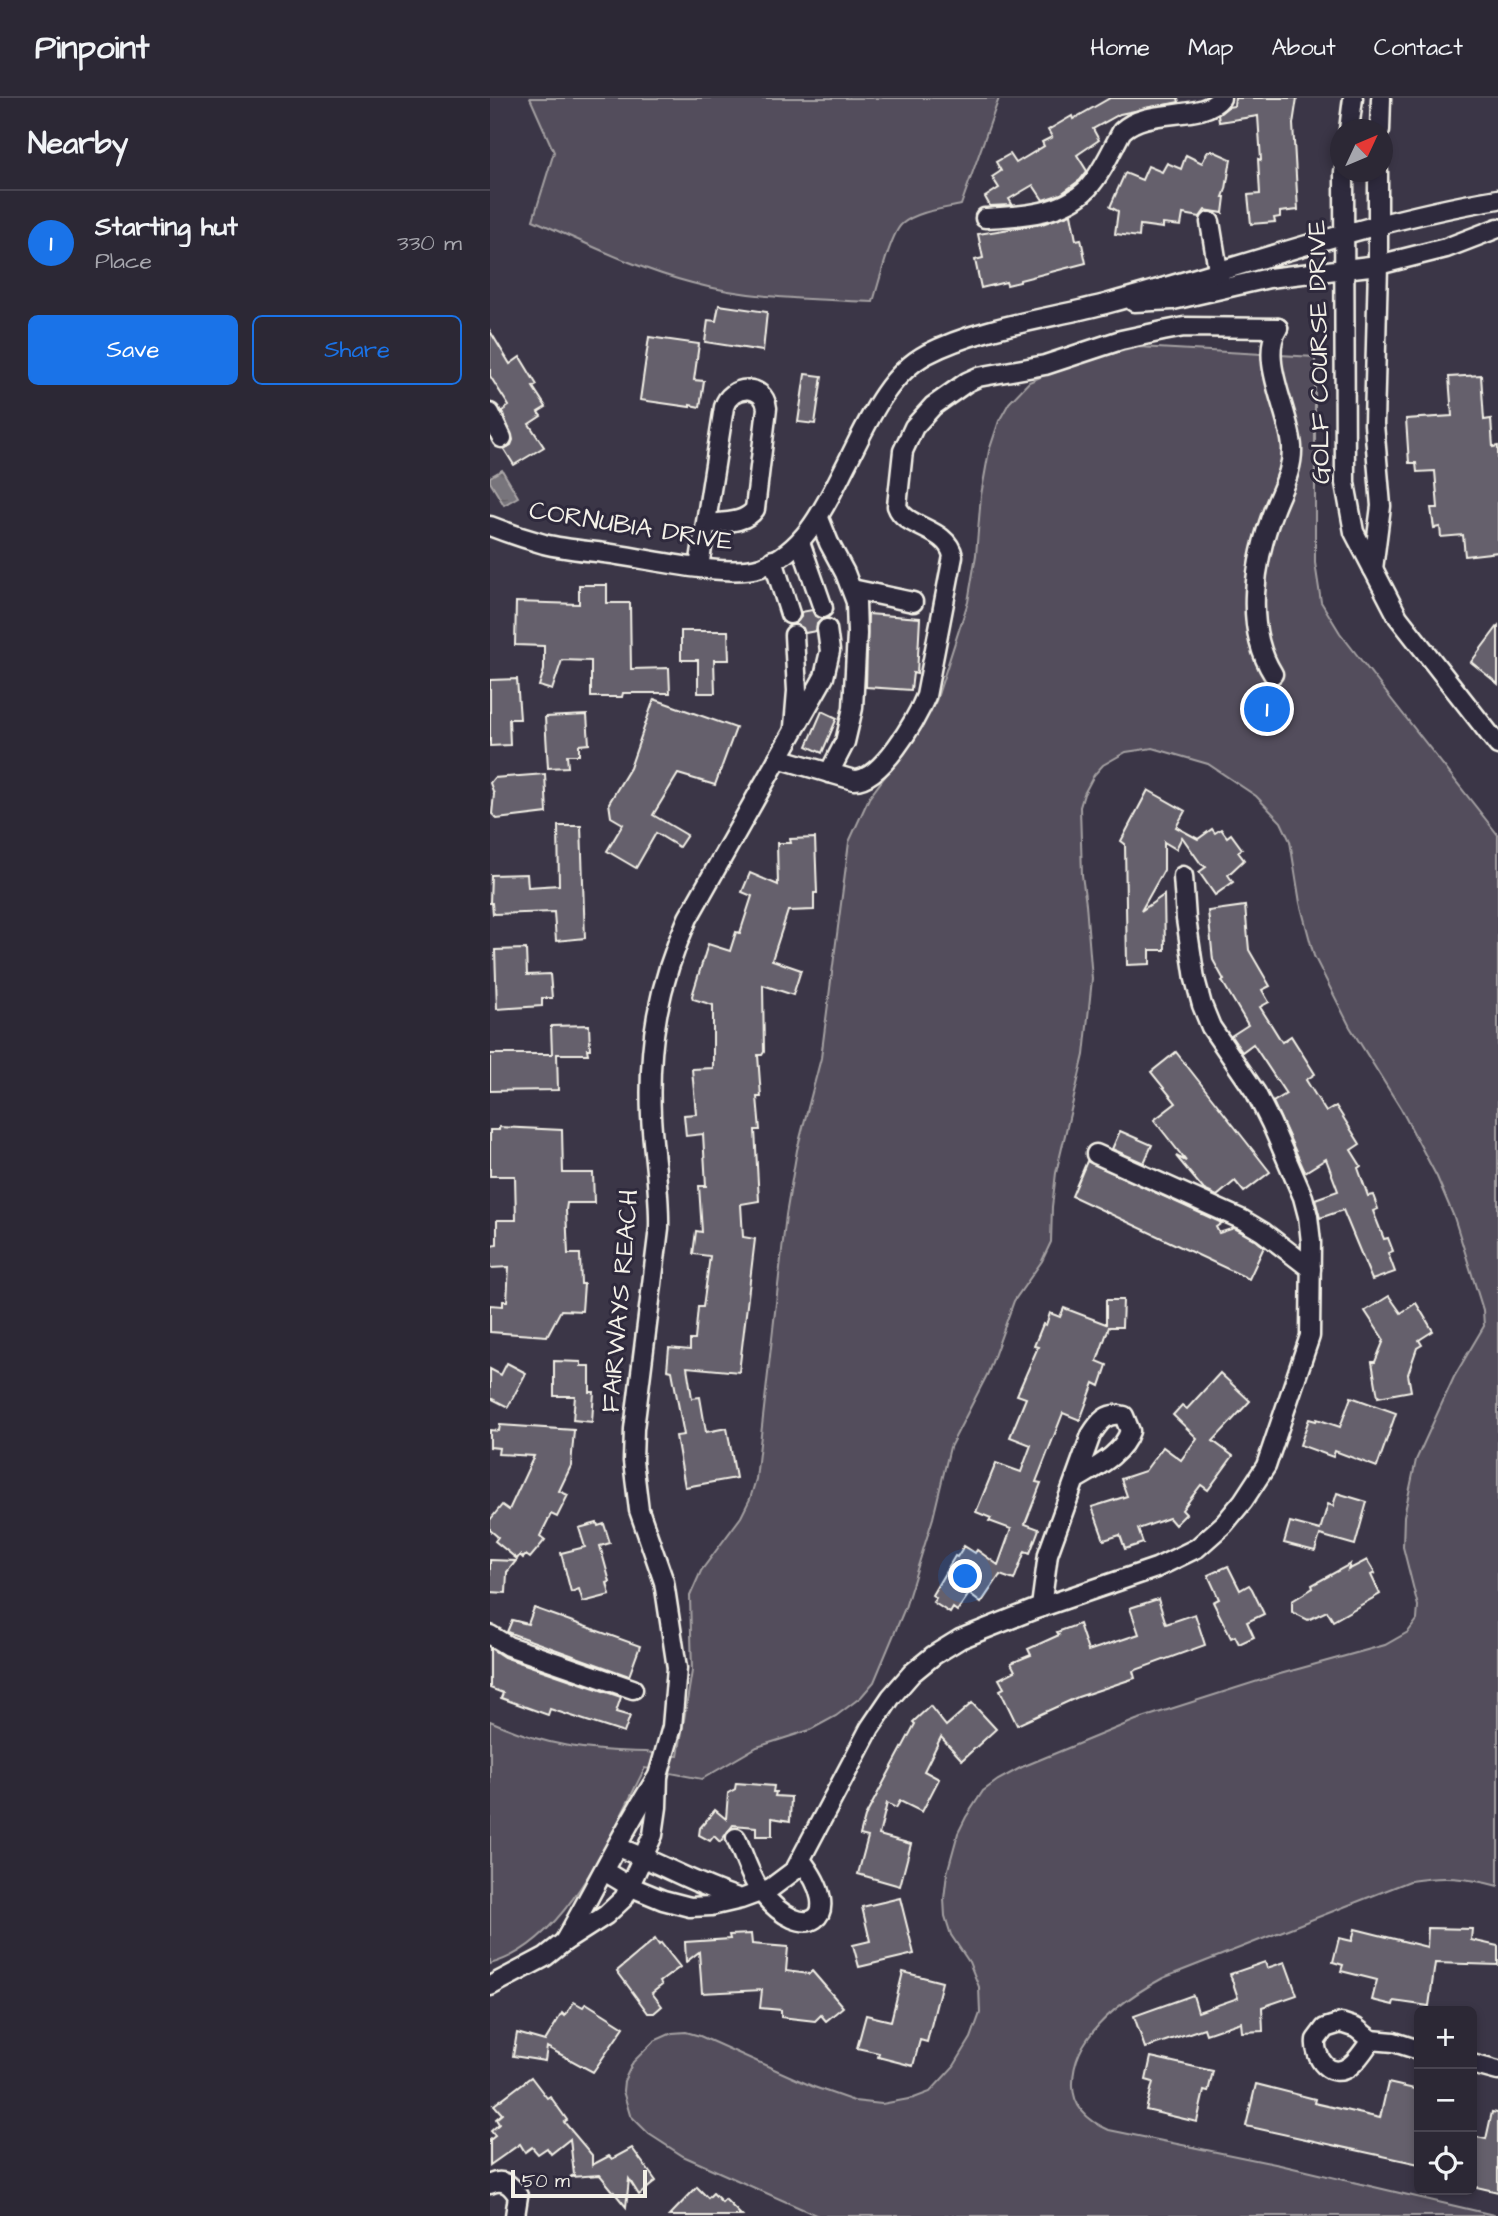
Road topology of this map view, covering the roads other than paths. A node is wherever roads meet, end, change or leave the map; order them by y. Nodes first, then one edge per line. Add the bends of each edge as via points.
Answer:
1 (1221, 98) edge
2 (1353, 98) edge
3 (1381, 98) edge
4 (1350, 119) edge
5 (1380, 119) edge
6 (1344, 182) edge
7 (1378, 182) edge
8 (1498, 199) edge
9 (985, 218) dead end
10 (1210, 222) dead end
11 (1377, 227) junction
12 (1498, 228) edge
13 (1343, 236) junction
14 (1378, 265) junction
15 (1346, 269) junction
16 (1217, 271) junction
17 (1221, 289) junction
18 (1110, 303) junction
19 (490, 413) edge
20 (502, 438) dead end
21 (819, 518) junction
22 (706, 524) junction
23 (490, 526) edge
24 (800, 542) junction
25 (773, 560) junction
26 (699, 567) junction
27 (1373, 569) junction
28 (852, 589) junction
29 (914, 602) dead end
30 (822, 608) dead end
31 (790, 614) dead end
32 (827, 629) dead end
33 (794, 635) dead end
34 (1273, 674) dead end
35 (794, 730) junction
36 (1498, 745) edge
37 (778, 758) junction
38 (829, 773) junction
39 (1183, 876) dead end
40 (1096, 1154) dead end
41 (1311, 1269) junction
42 (1075, 1480) dead end
43 (1041, 1607) junction
44 (490, 1635) edge
45 (633, 1689) dead end
46 (658, 1776) junction
47 (736, 1838) dead end
48 (617, 1847) junction
49 (644, 1857) junction
50 (801, 1860) junction
51 (604, 1871) junction
52 (629, 1886) junction
53 (761, 1892) junction
54 (741, 1899) junction
55 (564, 1942) junction
56 (490, 1986) edge
57 (1371, 2040) dead end
58 (1414, 2048) edge
59 (1477, 2065) edge
60 (1498, 2071) edge
61 (490, 2183) edge
62 (515, 2216) edge

1 - 9 street via 1201,110 1147,117 1127,126 1088,188 1053,209
2 - 4 street
3 - 5 street
6 - 13 street, GOLF COURSE DRIVE
7 - 11 street, GOLF COURSE DRIVE
8 - 11 street, CORNUBIA DRIVE via 1439,209
10 - 16 street
11 - 13 street, CORNUBIA DRIVE
11 - 14 street, GOLF COURSE DRIVE
12 - 14 street, CORNUBIA DRIVE
13 - 15 street, GOLF COURSE DRIVE
13 - 16 street, CORNUBIA DRIVE
14 - 15 street, CORNUBIA DRIVE
14 - 27 street, GOLF COURSE DRIVE via 1374,424 1381,506
15 - 17 street, CORNUBIA DRIVE
15 - 27 street, GOLF COURSE DRIVE via 1345,483 1354,531
16 - 17 street
16 - 18 street, CORNUBIA DRIVE
17 - 18 street, CORNUBIA DRIVE via 1173,300
18 - 21 street, CORNUBIA DRIVE via 945,345 914,363 888,389 872,415
19 - 20 street
21 - 24 street, CORNUBIA DRIVE
21 - 28 street
22 - 22 street via 726,400 737,392 759,391 767,408 755,509 742,520
22 - 26 street
23 - 26 street, CORNUBIA DRIVE via 548,545
24 - 25 street, CORNUBIA DRIVE
24 - 30 street
25 - 26 street, CORNUBIA DRIVE via 738,570
25 - 31 street
27 - 36 street, GOLF COURSE DRIVE via 1398,617
28 - 29 street
28 - 38 street via 857,634 853,708 845,742
32 - 35 street, FAIRWAYS REACH via 830,651 824,677
33 - 35 street, FAIRWAYS REACH
34 - 38 street via 1258,641 1255,618 1260,562 1273,511 1289,474 1292,447 1274,373 1272,338 1278,328 1185,327 1142,334 1034,368 978,377 953,390 914,427 903,451 897,506 901,514 942,538 954,556 926,696 914,720 872,775 854,780
35 - 37 street, FAIRWAYS REACH
37 - 38 street
37 - 46 street, FAIRWAYS REACH via 671,956 650,1061 659,1228 633,1461 639,1510 664,1582 676,1646 672,1727
39 - 41 street via 1202,1005 1211,1027 1261,1103 1303,1197
40 - 41 street via 1243,1220
41 - 43 street via 1310,1336 1266,1466 1244,1501 1197,1548 1156,1568
42 - 43 street via 1048,1554
43 - 50 street via 960,1639 912,1674 870,1728
44 - 45 street via 508,1646
46 - 48 street, FAIRWAYS REACH
46 - 49 street, FAIRWAYS REACH via 653,1835
47 - 53 street
48 - 49 street
48 - 51 street, FAIRWAYS REACH
49 - 52 street, FAIRWAYS REACH
49 - 54 street via 690,1881
50 - 53 street via 795,1870
50 - 53 street via 823,1899 817,1917 796,1921
51 - 52 street
51 - 55 street, FAIRWAYS REACH
52 - 54 street via 690,1907
52 - 55 street, FAIRWAYS REACH via 624,1898 606,1915
53 - 54 street
55 - 56 street, FAIRWAYS REACH via 545,1958
57 - 58 street
59 - 60 street
61 - 62 street via 510,2184 518,2196

